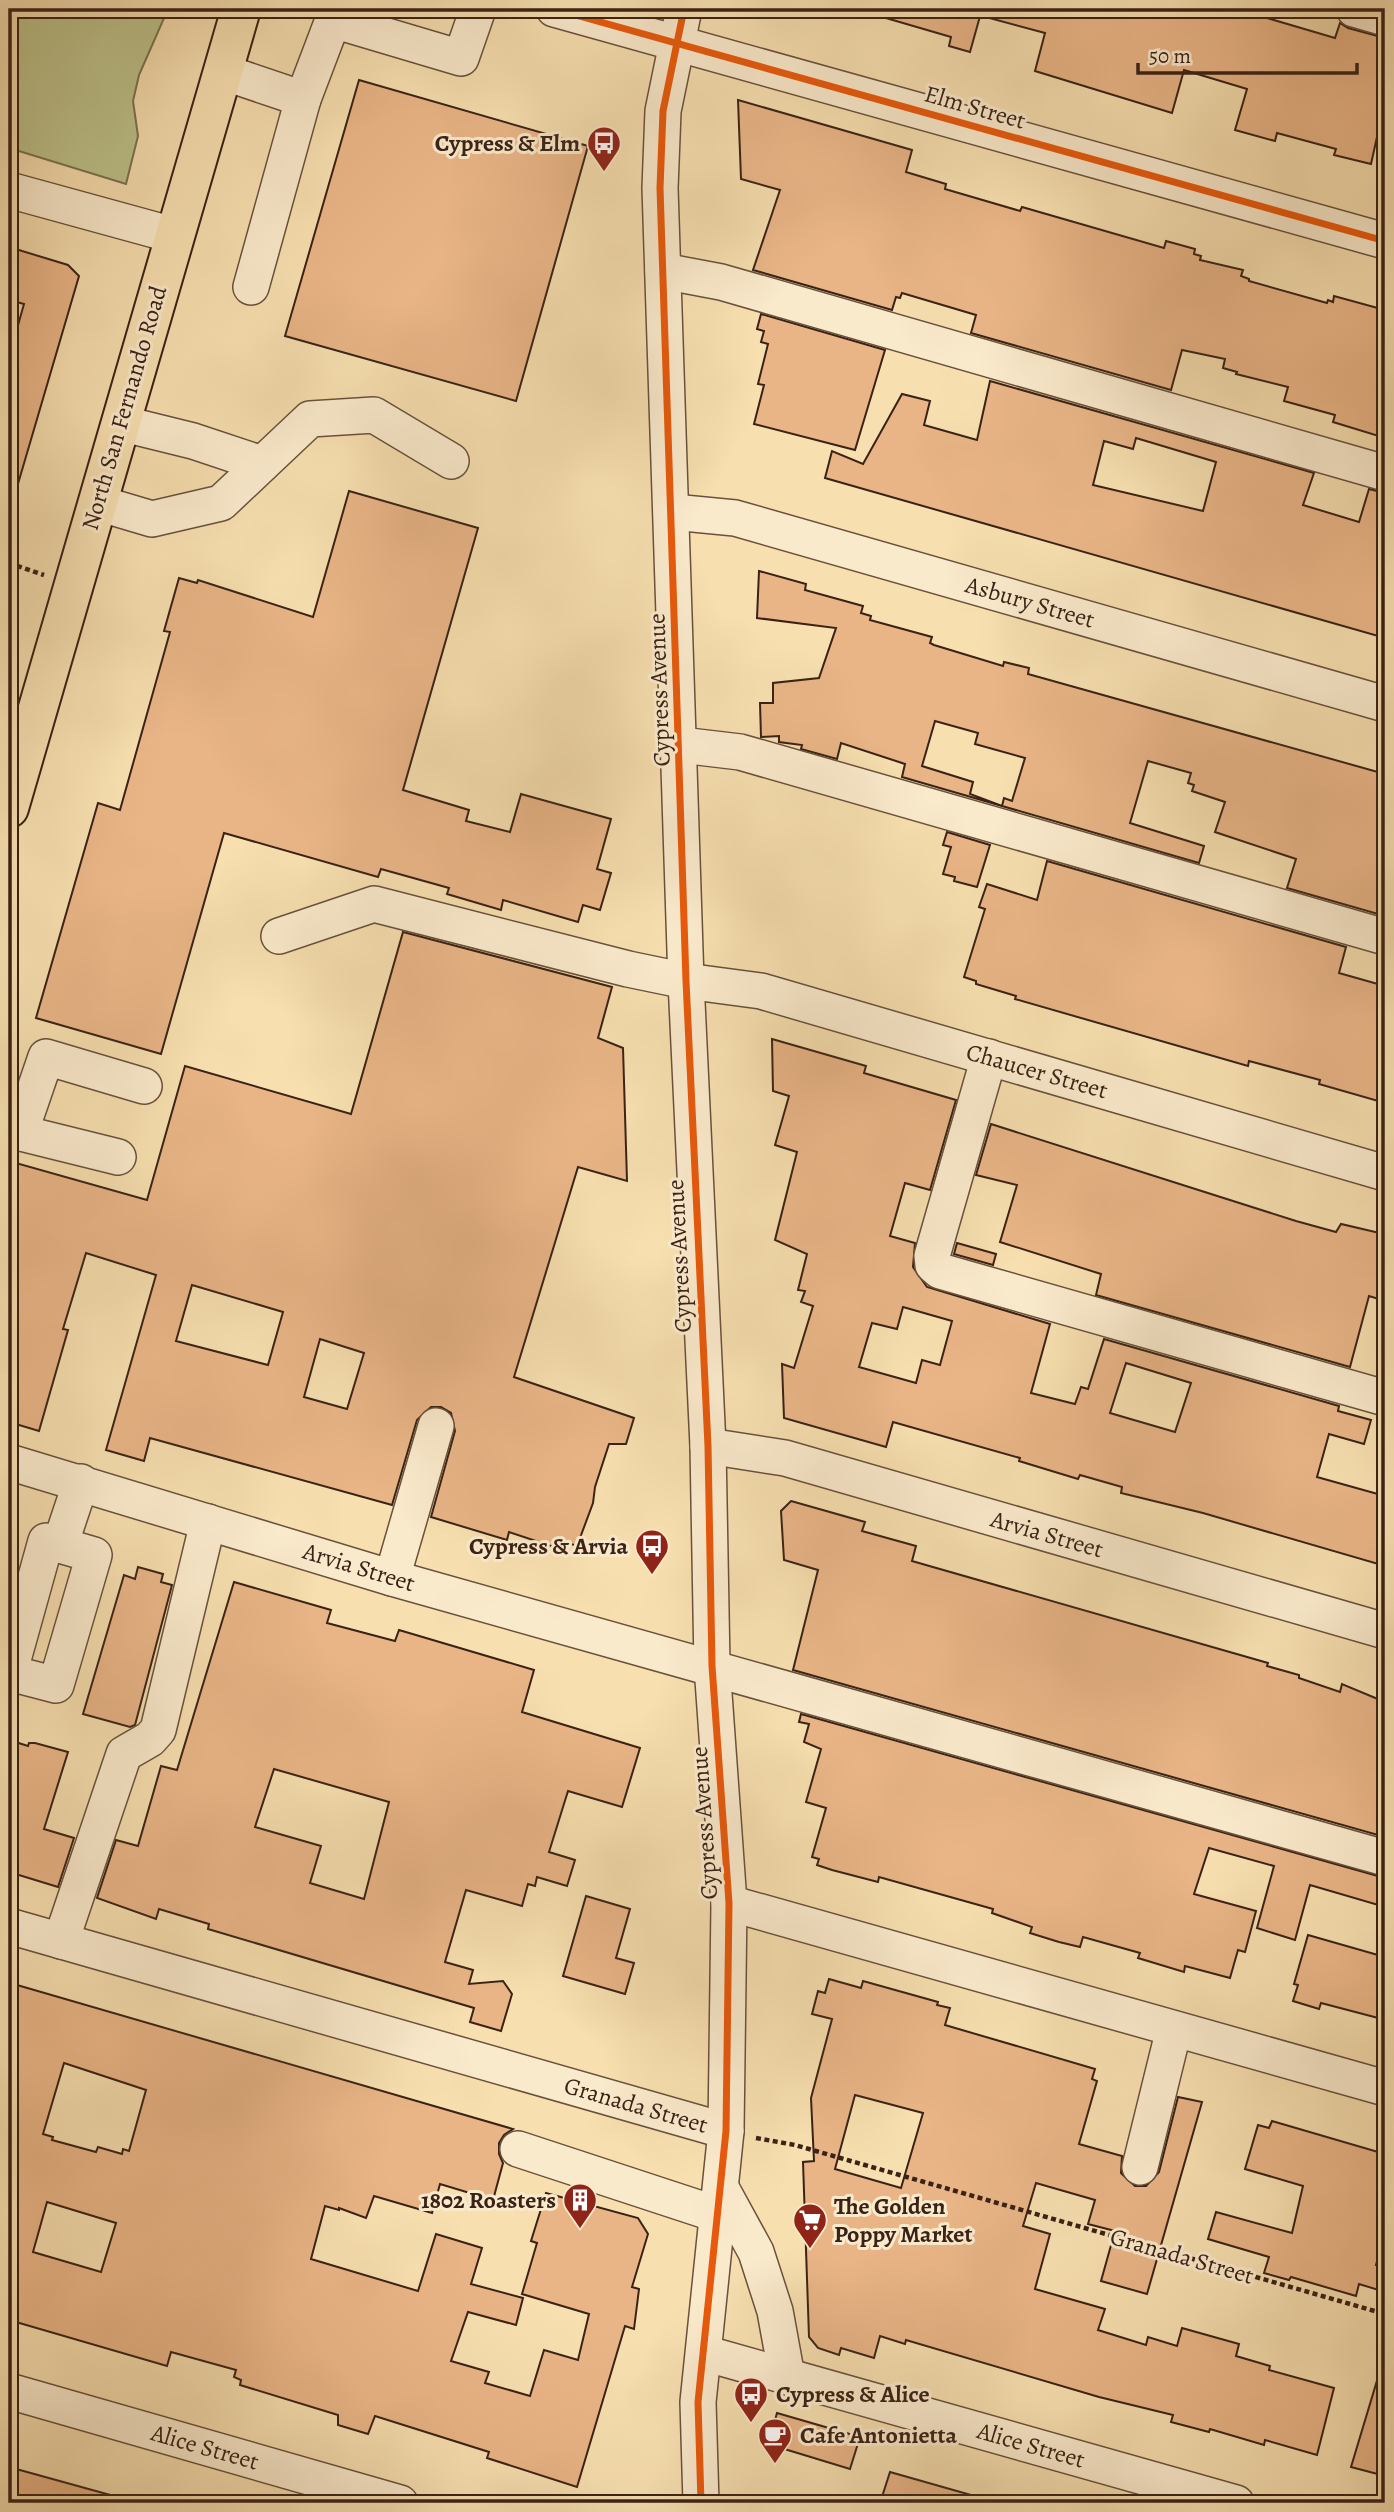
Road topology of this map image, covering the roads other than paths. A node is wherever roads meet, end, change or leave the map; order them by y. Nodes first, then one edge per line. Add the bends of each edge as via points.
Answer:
1 (241, 9) edge
2 (478, 9) edge
3 (554, 9) edge
4 (684, 9) edge
5 (1354, 9) edge
6 (1385, 18) edge
7 (675, 43) junction
8 (223, 72) junction
9 (303, 99) junction
10 (9, 190) edge
11 (173, 235) junction
12 (1385, 241) edge
13 (663, 271) junction
14 (251, 286) dead end
15 (120, 423) junction
16 (452, 461) dead end
17 (262, 464) junction
18 (1385, 473) edge
19 (98, 503) junction
20 (673, 512) junction
21 (1385, 704) edge
22 (681, 745) junction
23 (12, 787) edge
24 (279, 936) dead end
25 (1385, 937) edge
26 (687, 981) junction
27 (989, 1057) junction
28 (144, 1086) dead end
29 (14, 1131) edge
30 (118, 1157) dead end
31 (1385, 1172) edge
32 (1385, 1398) edge
33 (436, 1426) dead end
34 (708, 1446) junction
35 (9, 1462) edge
36 (80, 1482) junction
37 (208, 1521) junction
38 (60, 1545) junction
39 (392, 1578) junction
40 (1385, 1631) edge
41 (712, 1666) junction
42 (9, 1674) edge
43 (1385, 1858) edge
44 (729, 1903) junction
45 (9, 1926) edge
46 (61, 1941) junction
47 (1174, 2029) junction
48 (1385, 2088) edge
49 (726, 2132) junction
50 (518, 2148) dead end
51 (1139, 2167) dead end
52 (720, 2202) junction
53 (704, 2353) junction
54 (787, 2377) junction
55 (9, 2391) edge
56 (400, 2503) edge
57 (701, 2503) edge
58 (1237, 2503) edge

1 - 8 main road, North San Fernando Road
2 - 9 street via 461,58 333,20
3 - 7 street, Elm Street
4 - 7 street, Cypress Avenue
5 - 6 street
7 - 12 street, Elm Street
7 - 13 street, Cypress Avenue via 663,111
8 - 9 street
8 - 11 main road, North San Fernando Road
9 - 14 street
10 - 11 street
11 - 15 main road, North San Fernando Road
13 - 18 street via 721,282
13 - 20 street, Cypress Avenue
15 - 17 street
15 - 19 main road, North San Fernando Road
16 - 17 street via 374,415 310,419
17 - 19 street via 221,503 152,519
19 - 23 main road, North San Fernando Road
20 - 21 street, Asbury Street via 735,518
20 - 22 street, Cypress Avenue
22 - 25 street via 740,752
22 - 26 street, Cypress Avenue
24 - 26 street, Chaucer Street via 374,904
26 - 27 street, Chaucer Street via 761,991
26 - 34 street, Cypress Avenue
27 - 31 street, Chaucer Street
27 - 32 street via 933,1265 940,1271
28 - 29 street via 46,1057
29 - 30 street
33 - 39 street
34 - 40 street, Arvia Street via 785,1458
34 - 41 street, Cypress Avenue
35 - 36 street, Arvia Street
36 - 37 street, Arvia Street
36 - 38 street
37 - 39 street, Arvia Street
37 - 46 street via 158,1730 124,1754
38 - 42 street via 46,1541
38 - 42 street via 94,1555 56,1685
39 - 41 street, Arvia Street
41 - 43 street, Arvia Street
41 - 44 street, Cypress Avenue
44 - 47 street
44 - 49 street, Cypress Avenue
45 - 46 street, Granada Street
46 - 49 street, Granada Street
47 - 48 street
47 - 51 street
49 - 52 street, Cypress Avenue
50 - 52 street
52 - 53 street, Cypress Avenue
52 - 54 street via 756,2252 775,2311
53 - 54 street, Alice Street
53 - 57 street, Cypress Avenue via 698,2402
54 - 58 street, Alice Street
55 - 56 street, Alice Street

